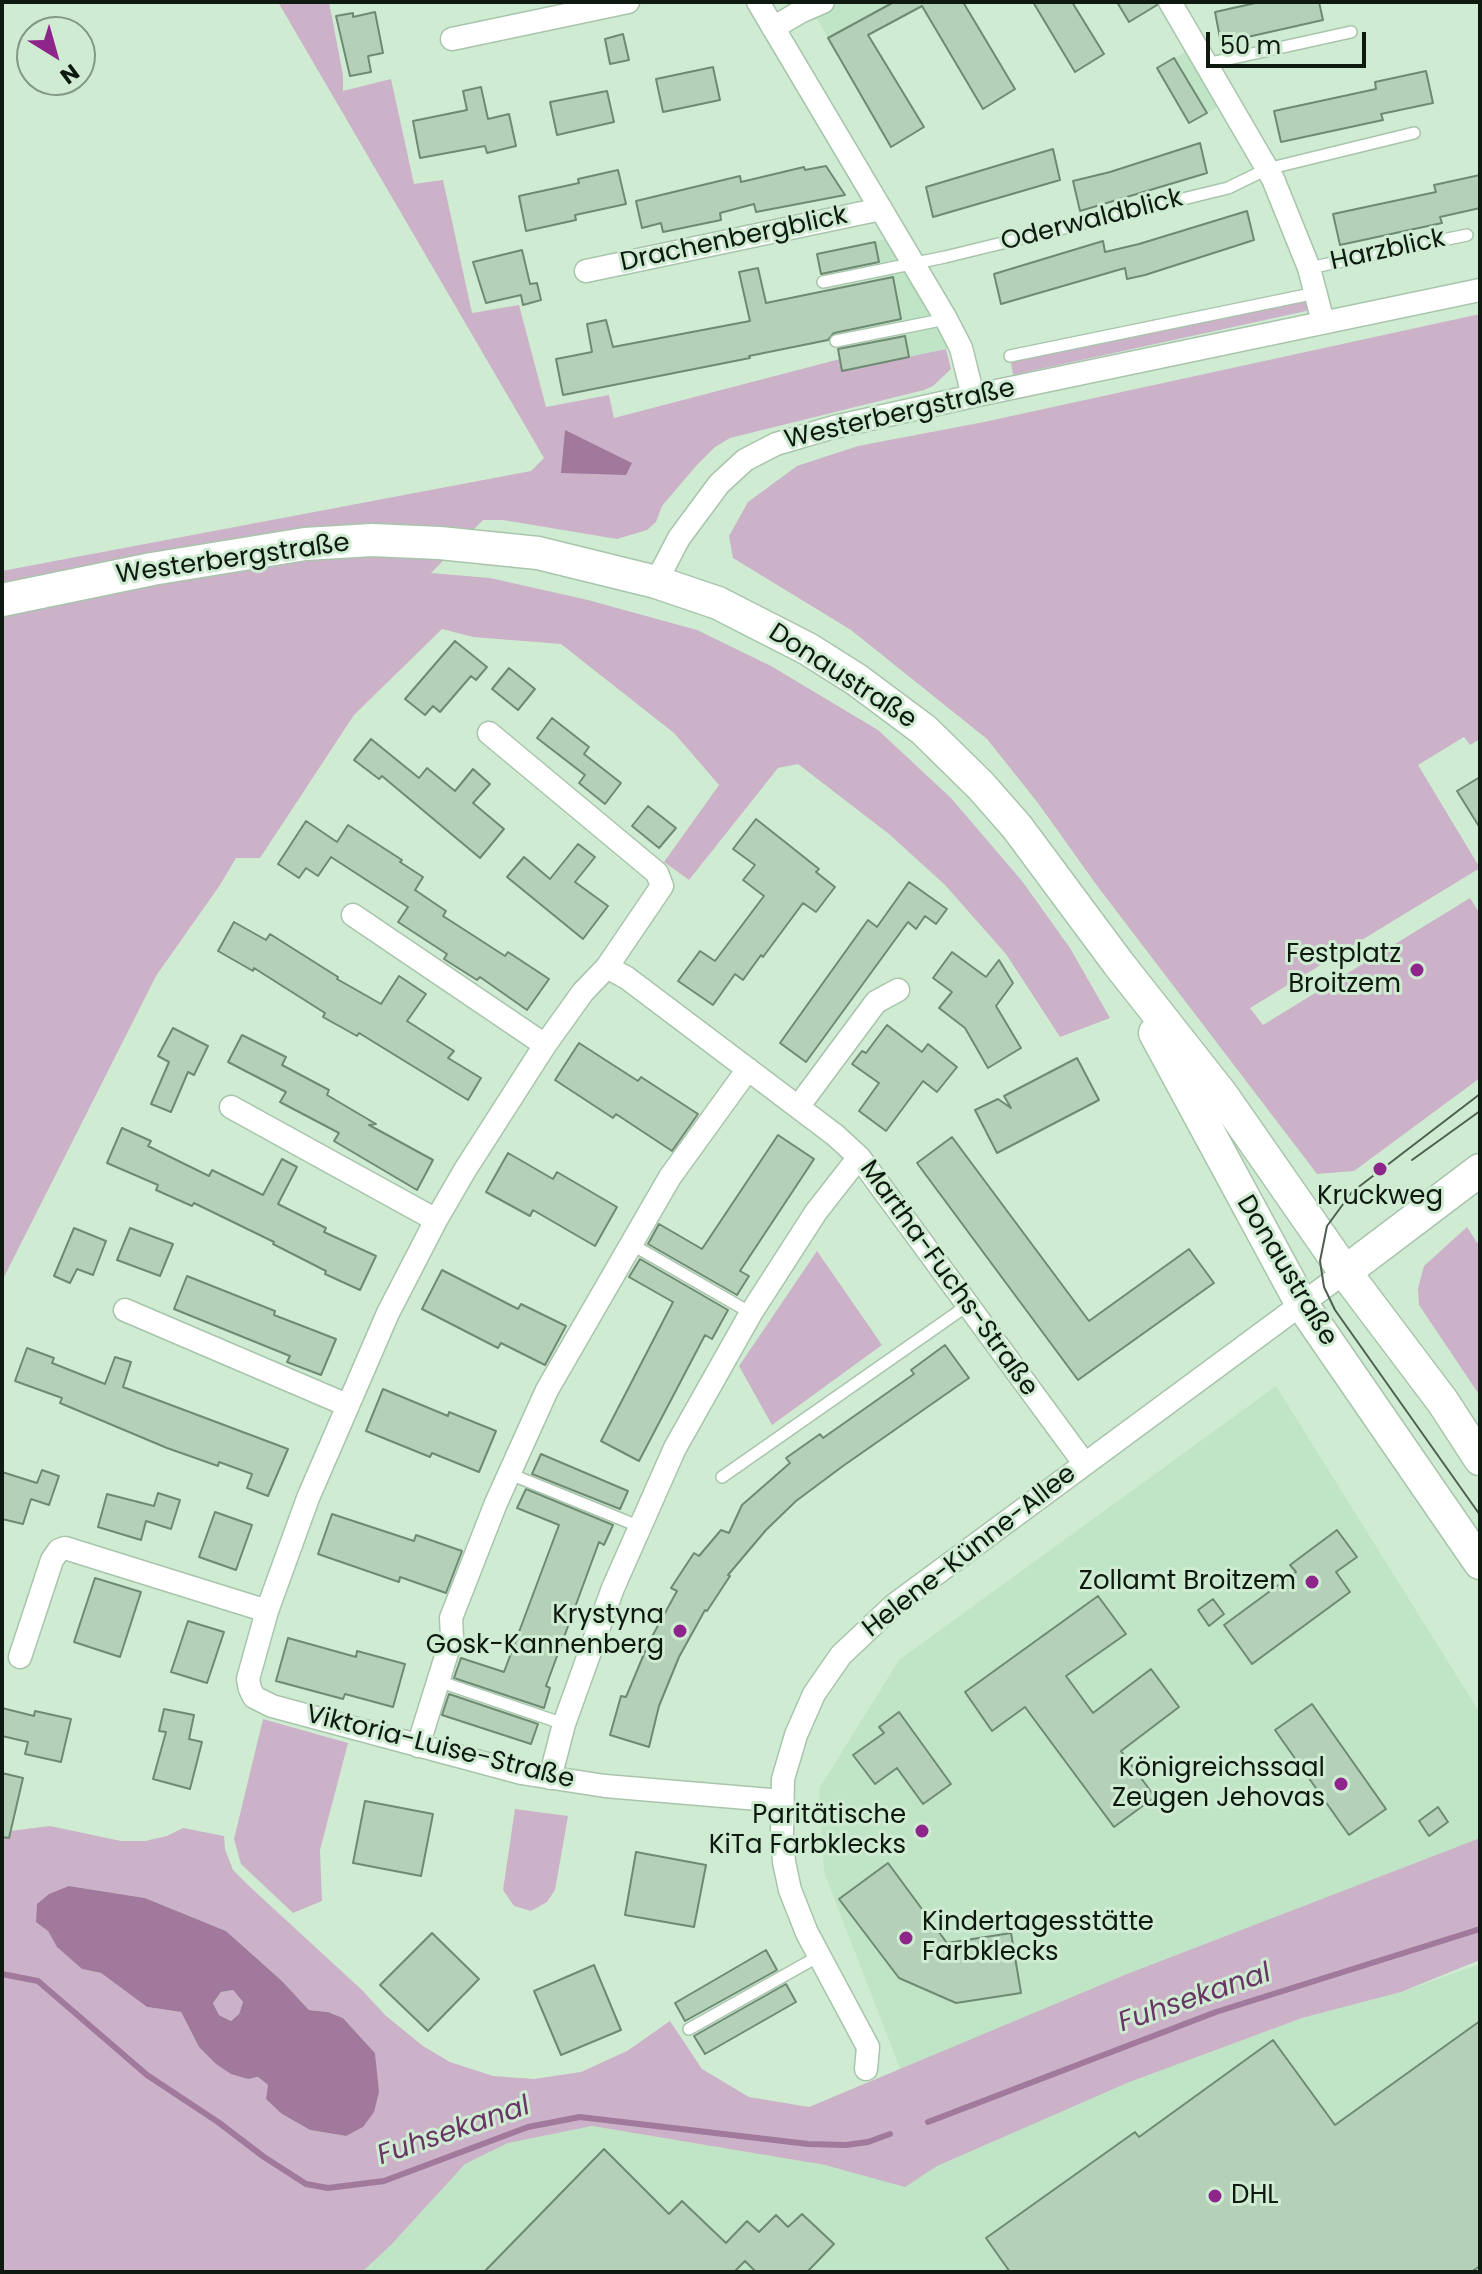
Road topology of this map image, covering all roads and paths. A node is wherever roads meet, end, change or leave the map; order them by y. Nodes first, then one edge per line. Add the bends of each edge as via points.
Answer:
1 (628, 2) edge
2 (758, 2) edge
3 (823, 2) edge
4 (1170, 2) edge
5 (773, 28) junction
6 (1351, 32) dead end
7 (452, 39) dead end
8 (1206, 64) junction
9 (1414, 133) dead end
10 (1267, 169) junction
11 (881, 209) junction
12 (1467, 235) dead end
13 (914, 264) junction
14 (1309, 268) junction
15 (586, 271) dead end
16 (823, 282) dead end
17 (1480, 290) edge
18 (1316, 293) junction
19 (946, 319) junction
20 (1323, 322) junction
21 (836, 341) dead end
22 (1010, 356) dead end
23 (973, 396) junction
24 (656, 582) junction
25 (2, 600) edge
26 (489, 733) dead end
27 (353, 915) dead end
28 (1118, 963) junction
29 (607, 967) junction
30 (898, 990) dead end
31 (545, 1045) junction
32 (748, 1069) junction
33 (231, 1107) dead end
34 (798, 1107) junction
35 (859, 1157) junction
36 (1480, 1170) edge
37 (436, 1220) junction
38 (631, 1244) junction
39 (1345, 1272) junction
40 (1301, 1303) junction
41 (969, 1304) junction
42 (125, 1310) dead end
43 (751, 1313) junction
44 (347, 1405) junction
45 (1480, 1459) edge
46 (1084, 1463) junction
47 (510, 1474) junction
48 (722, 1477) dead end
49 (638, 1526) junction
50 (1480, 1563) edge
51 (267, 1611) junction
52 (20, 1657) dead end
53 (438, 1681) junction
54 (564, 1724) junction
55 (418, 1746) junction
56 (550, 1778) junction
57 (782, 1801) junction
58 (819, 1956) junction
59 (689, 2029) dead end
60 (866, 2069) dead end

1 - 7 street
2 - 5 street
3 - 5 street
4 - 8 street, Harzblick
5 - 11 street
6 - 8 lane
8 - 10 street, Harzblick
9 - 10 lane
10 - 13 lane, Oderwaldblick via 1228,188
10 - 14 street, Harzblick
11 - 13 street
11 - 15 street, Drachenbergblick
12 - 14 lane, Harzblick
13 - 16 lane, Oderwaldblick
13 - 19 street
14 - 18 street, Harzblick
17 - 20 street, Westerbergstraße
18 - 20 street, Harzblick
18 - 22 lane
19 - 21 lane
19 - 23 street via 961,348
20 - 23 street, Westerbergstraße
23 - 24 street, Westerbergstraße via 811,433 755,454 736,467 692,517
24 - 25 main road, Westerbergstraße via 523,551 372,540 305,544
24 - 28 main road, Donaustraße via 718,603 808,649 924,730 1017,827
26 - 29 street via 661,879 661,892
27 - 31 street
28 - 39 main road, Donaustraße via 1222,1095
28 - 40 main road, Donaustraße
29 - 31 street
29 - 32 street, Martha-Fuchs-Straße
30 - 34 street via 876,1002
31 - 37 street
32 - 34 street, Martha-Fuchs-Straße
32 - 38 street via 670,1177
33 - 37 street
34 - 35 street, Martha-Fuchs-Straße
35 - 41 street, Martha-Fuchs-Straße
35 - 43 street via 816,1212
36 - 39 main road
37 - 44 street
38 - 43 lane
38 - 47 street via 547,1390
39 - 40 street, Helene-Künne-Allee
39 - 45 main road, Donaustraße
40 - 46 street, Helene-Künne-Allee
40 - 50 main road, Donaustraße
41 - 46 street, Martha-Fuchs-Straße
41 - 48 lane
42 - 44 street
43 - 49 street via 701,1397
44 - 51 street
46 - 57 street, Helene-Künne-Allee via 894,1605 841,1655 814,1694 796,1735
47 - 49 lane
47 - 53 street via 451,1618 452,1637
49 - 54 street
51 - 52 street via 65,1548 52,1560
51 - 55 street, Viktoria-Luise-Straße via 248,1679 254,1697
53 - 54 lane
53 - 55 street
54 - 56 street
55 - 56 street, Viktoria-Luise-Straße
56 - 57 street, Viktoria-Luise-Straße
57 - 58 street, Helene-Künne-Allee via 790,1890
58 - 59 lane
58 - 60 street, Helene-Künne-Allee via 868,2047

